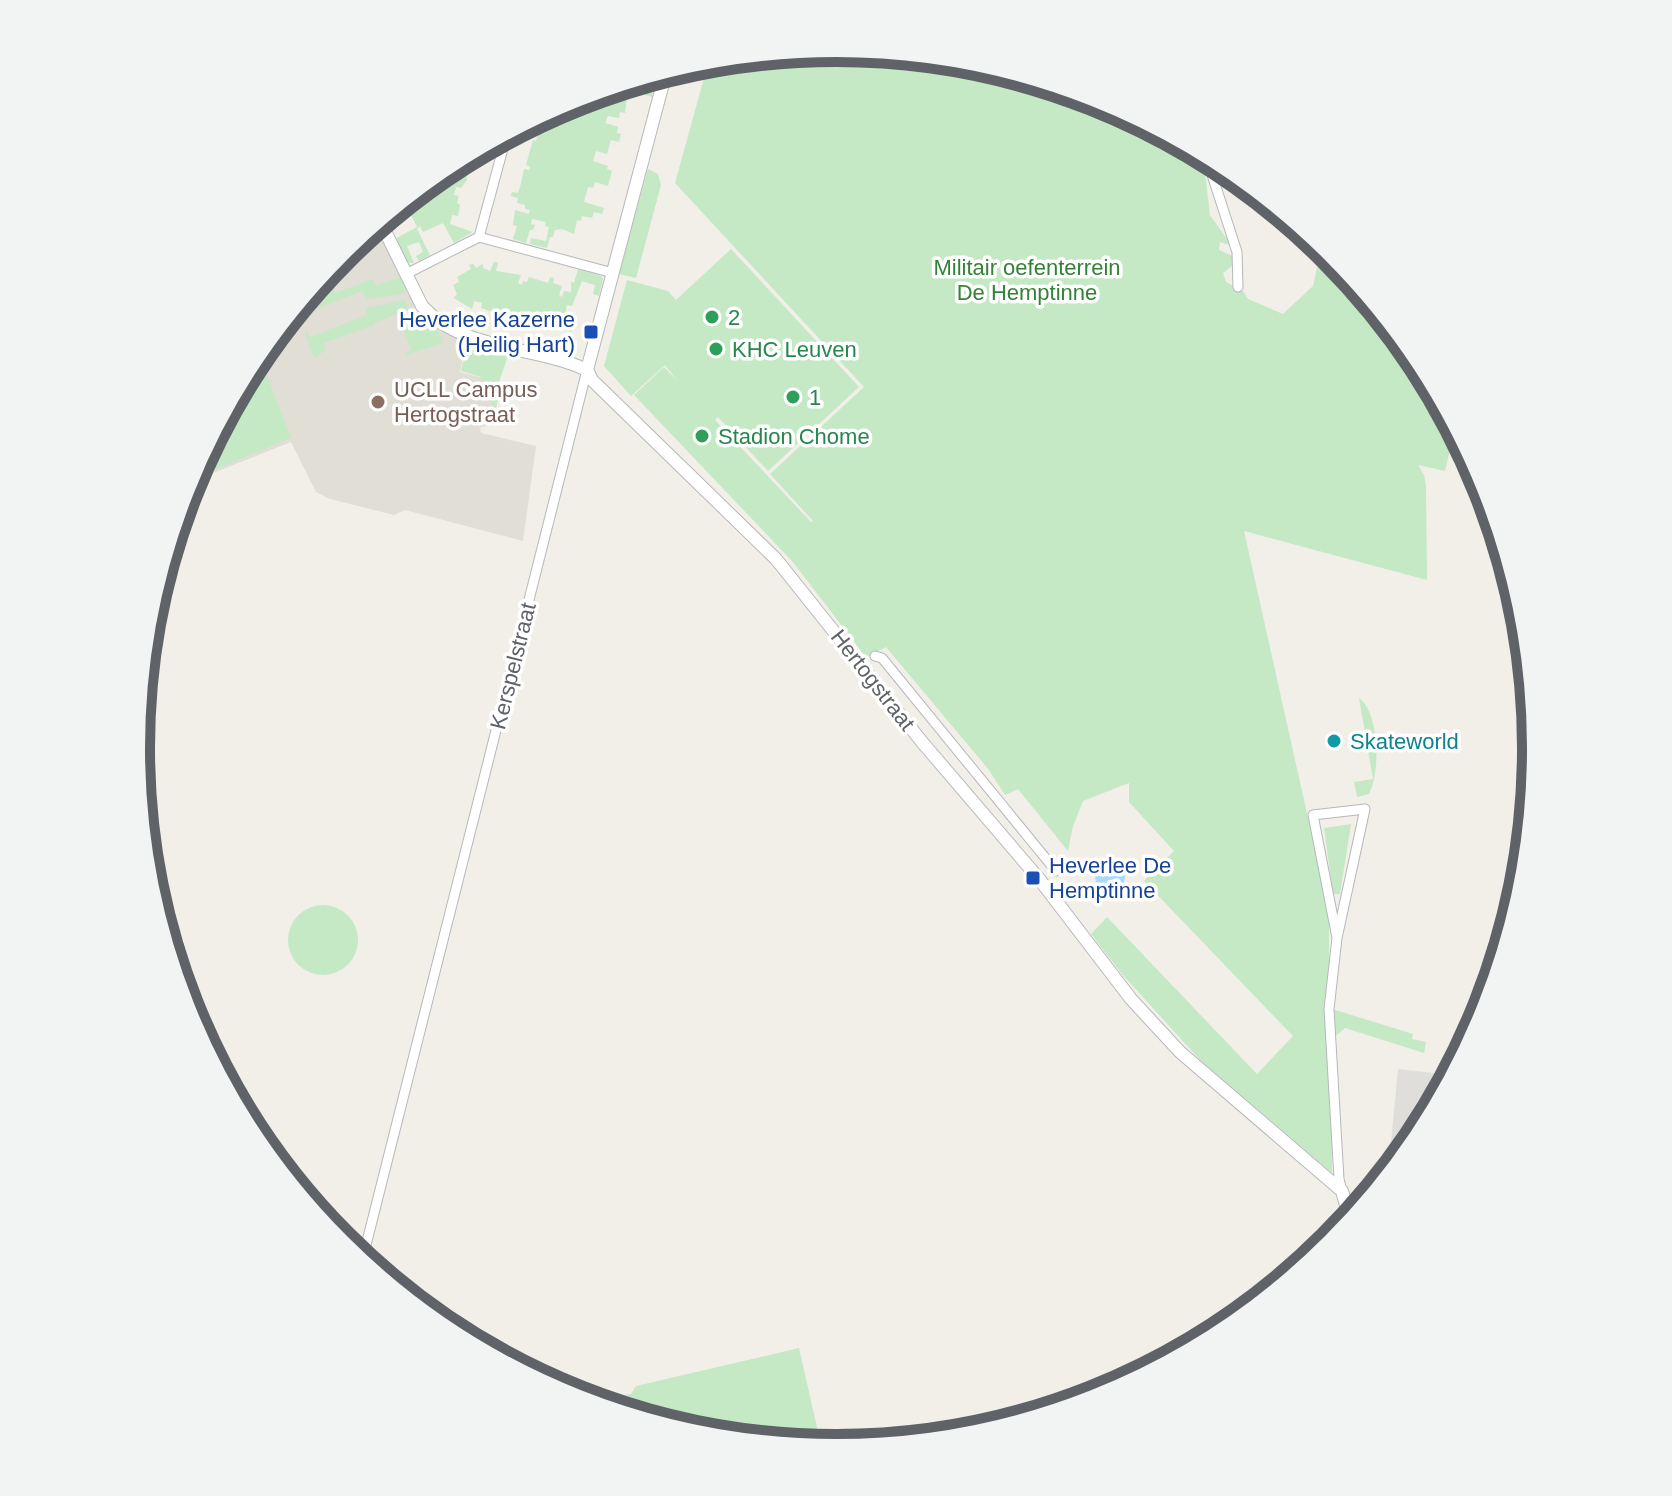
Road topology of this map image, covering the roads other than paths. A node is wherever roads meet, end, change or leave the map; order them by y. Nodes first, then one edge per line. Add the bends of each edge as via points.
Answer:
1 (663, 84) edge
2 (503, 149) edge
3 (1212, 175) edge
4 (385, 231) edge
5 (479, 237) junction
6 (613, 273) junction
7 (406, 274) junction
8 (1238, 287) dead end
9 (587, 370) junction
10 (875, 656) dead end
11 (1056, 871) dead end
12 (1337, 938) junction
13 (1342, 1191) junction
14 (1346, 1206) edge
15 (366, 1247) edge

1 - 6 street, Kerspelstraat
2 - 5 street
3 - 8 street via 1237,252
4 - 7 street
5 - 6 street
5 - 7 street
6 - 9 street, Kerspelstraat
7 - 9 street via 422,306 457,332
9 - 13 street, Hertogstraat via 776,559 1131,999 1180,1052
9 - 15 street, Kerspelstraat
10 - 11 street via 882,658
12 - 12 street via 1343,909 1365,809 1313,815
12 - 13 street via 1329,1009
13 - 14 street, Hertogstraat

